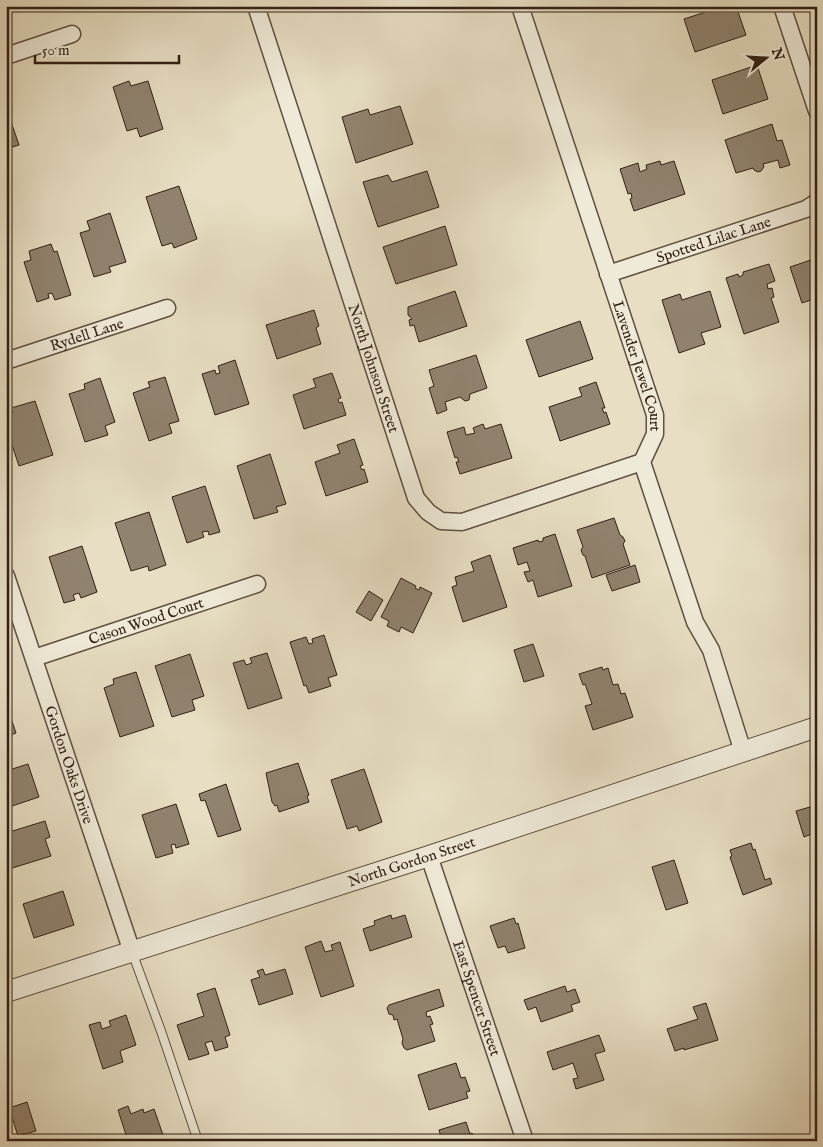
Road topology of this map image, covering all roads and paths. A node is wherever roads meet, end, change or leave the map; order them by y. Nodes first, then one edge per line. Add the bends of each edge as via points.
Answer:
1 (256, 6) edge
2 (520, 6) edge
3 (782, 6) edge
4 (72, 34) dead end
5 (6, 56) edge
6 (817, 111) edge
7 (817, 202) edge
8 (608, 274) junction
9 (167, 308) dead end
10 (6, 362) edge
11 (642, 462) junction
12 (6, 576) edge
13 (257, 584) dead end
14 (34, 658) junction
15 (817, 727) edge
16 (743, 752) junction
17 (429, 856) junction
18 (132, 952) junction
19 (6, 992) edge
20 (198, 1141) edge
21 (525, 1141) edge

1 - 11 street, North Johnson Street via 416,498 441,521 462,522
2 - 8 street, Lavender Jewel Court
3 - 6 street
4 - 5 street
7 - 8 street, Spotted Lilac Lane via 806,209
8 - 11 street, Lavender Jewel Court via 655,415 655,434
9 - 10 street, Rydell Lane
11 - 16 street via 695,622 711,650
12 - 14 street, Gordon Oaks Drive
13 - 14 street, Cason Wood Court
14 - 18 street, Gordon Oaks Drive
15 - 16 street, North Gordon Street
16 - 17 street, North Gordon Street
17 - 18 street, North Gordon Street
17 - 21 street, East Spencer Street
18 - 19 street, North Gordon Street
18 - 20 lane

